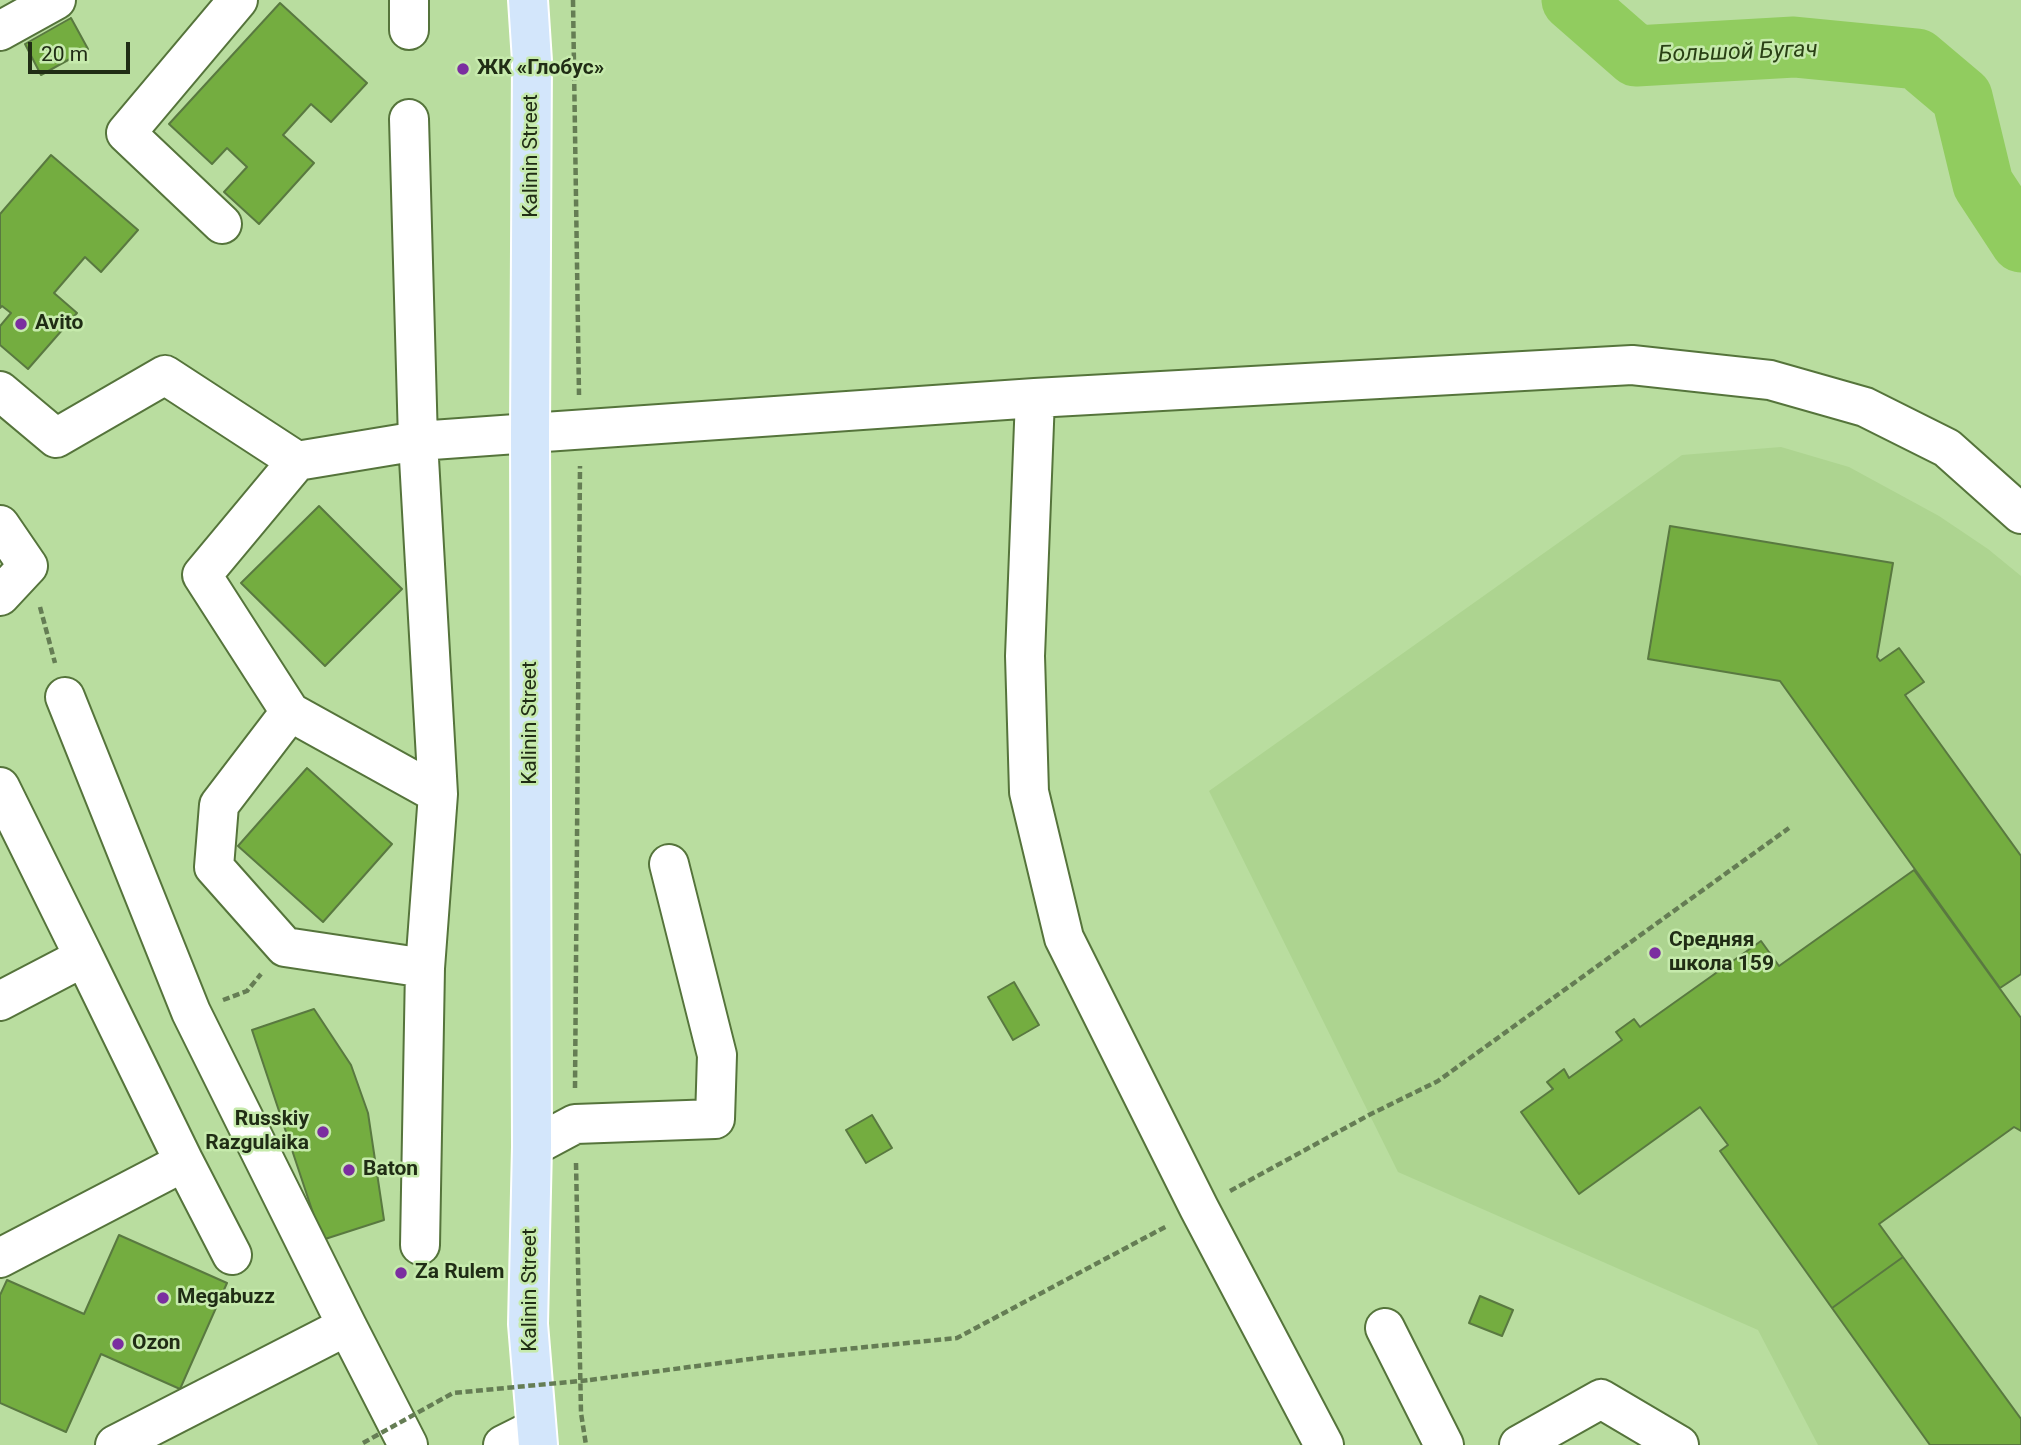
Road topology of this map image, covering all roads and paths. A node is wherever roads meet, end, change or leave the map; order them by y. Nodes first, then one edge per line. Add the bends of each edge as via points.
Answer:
1 (56, 0) edge
2 (238, 0) edge
3 (528, 0) edge
4 (573, 0) edge
5 (0, 31) edge
6 (409, 119) dead end
7 (222, 224) dead end
8 (0, 391) edge
9 (1035, 398) junction
10 (580, 431) junction
11 (530, 433) junction
12 (418, 441) junction
13 (297, 461) junction
14 (2021, 514) edge
15 (0, 525) edge
16 (14, 573) edge
17 (0, 596) edge
18 (65, 697) joint
19 (290, 712) junction
20 (0, 787) edge
21 (438, 794) junction
22 (1789, 828) dead end
23 (669, 864) dead end
24 (84, 957) junction
25 (425, 968) junction
26 (0, 1001) edge
27 (575, 1124) junction
28 (532, 1147) junction
29 (184, 1162) junction
30 (1199, 1208) junction
31 (420, 1245) dead end
32 (232, 1255) dead end
33 (0, 1258) edge
34 (346, 1326) junction
35 (1385, 1328) dead end
36 (525, 1440) edge
37 (361, 1444) edge
38 (115, 1445) edge
39 (408, 1445) edge
40 (586, 1445) edge
41 (1324, 1445) edge
42 (1444, 1445) edge
43 (1519, 1445) edge
44 (1679, 1445) edge

1 - 5 lane
2 - 7 lane via 125,133
3 - 11 main road, Kalinin Street via 532,61
4 - 10 path
6 - 12 lane
8 - 13 lane via 56,438 165,375
9 - 10 lane
9 - 14 lane via 1632,365 1770,380 1865,407 1947,448
9 - 30 lane via 1025,656 1029,792 1064,938
10 - 11 lane
10 - 27 path
11 - 12 lane
11 - 28 main road, Kalinin Street
12 - 13 lane
12 - 21 lane
13 - 19 lane via 202,575
15 - 16 lane
16 - 17 lane
16 - 18 path
18 - 34 lane via 191,1012
19 - 21 lane
19 - 25 lane via 219,805 214,867 285,947
20 - 24 lane
21 - 25 lane
22 - 30 path via 1438,1081
23 - 27 lane via 718,1055 715,1119
24 - 26 lane
24 - 29 lane
25 - 31 lane
27 - 28 lane
27 - 40 path via 581,1413
28 - 36 main road, Kalinin Street
29 - 32 lane
29 - 33 lane
30 - 37 path, bridge via 957,1338 453,1393
30 - 41 lane
34 - 38 lane
34 - 39 lane
35 - 42 lane
43 - 44 lane via 1601,1399

